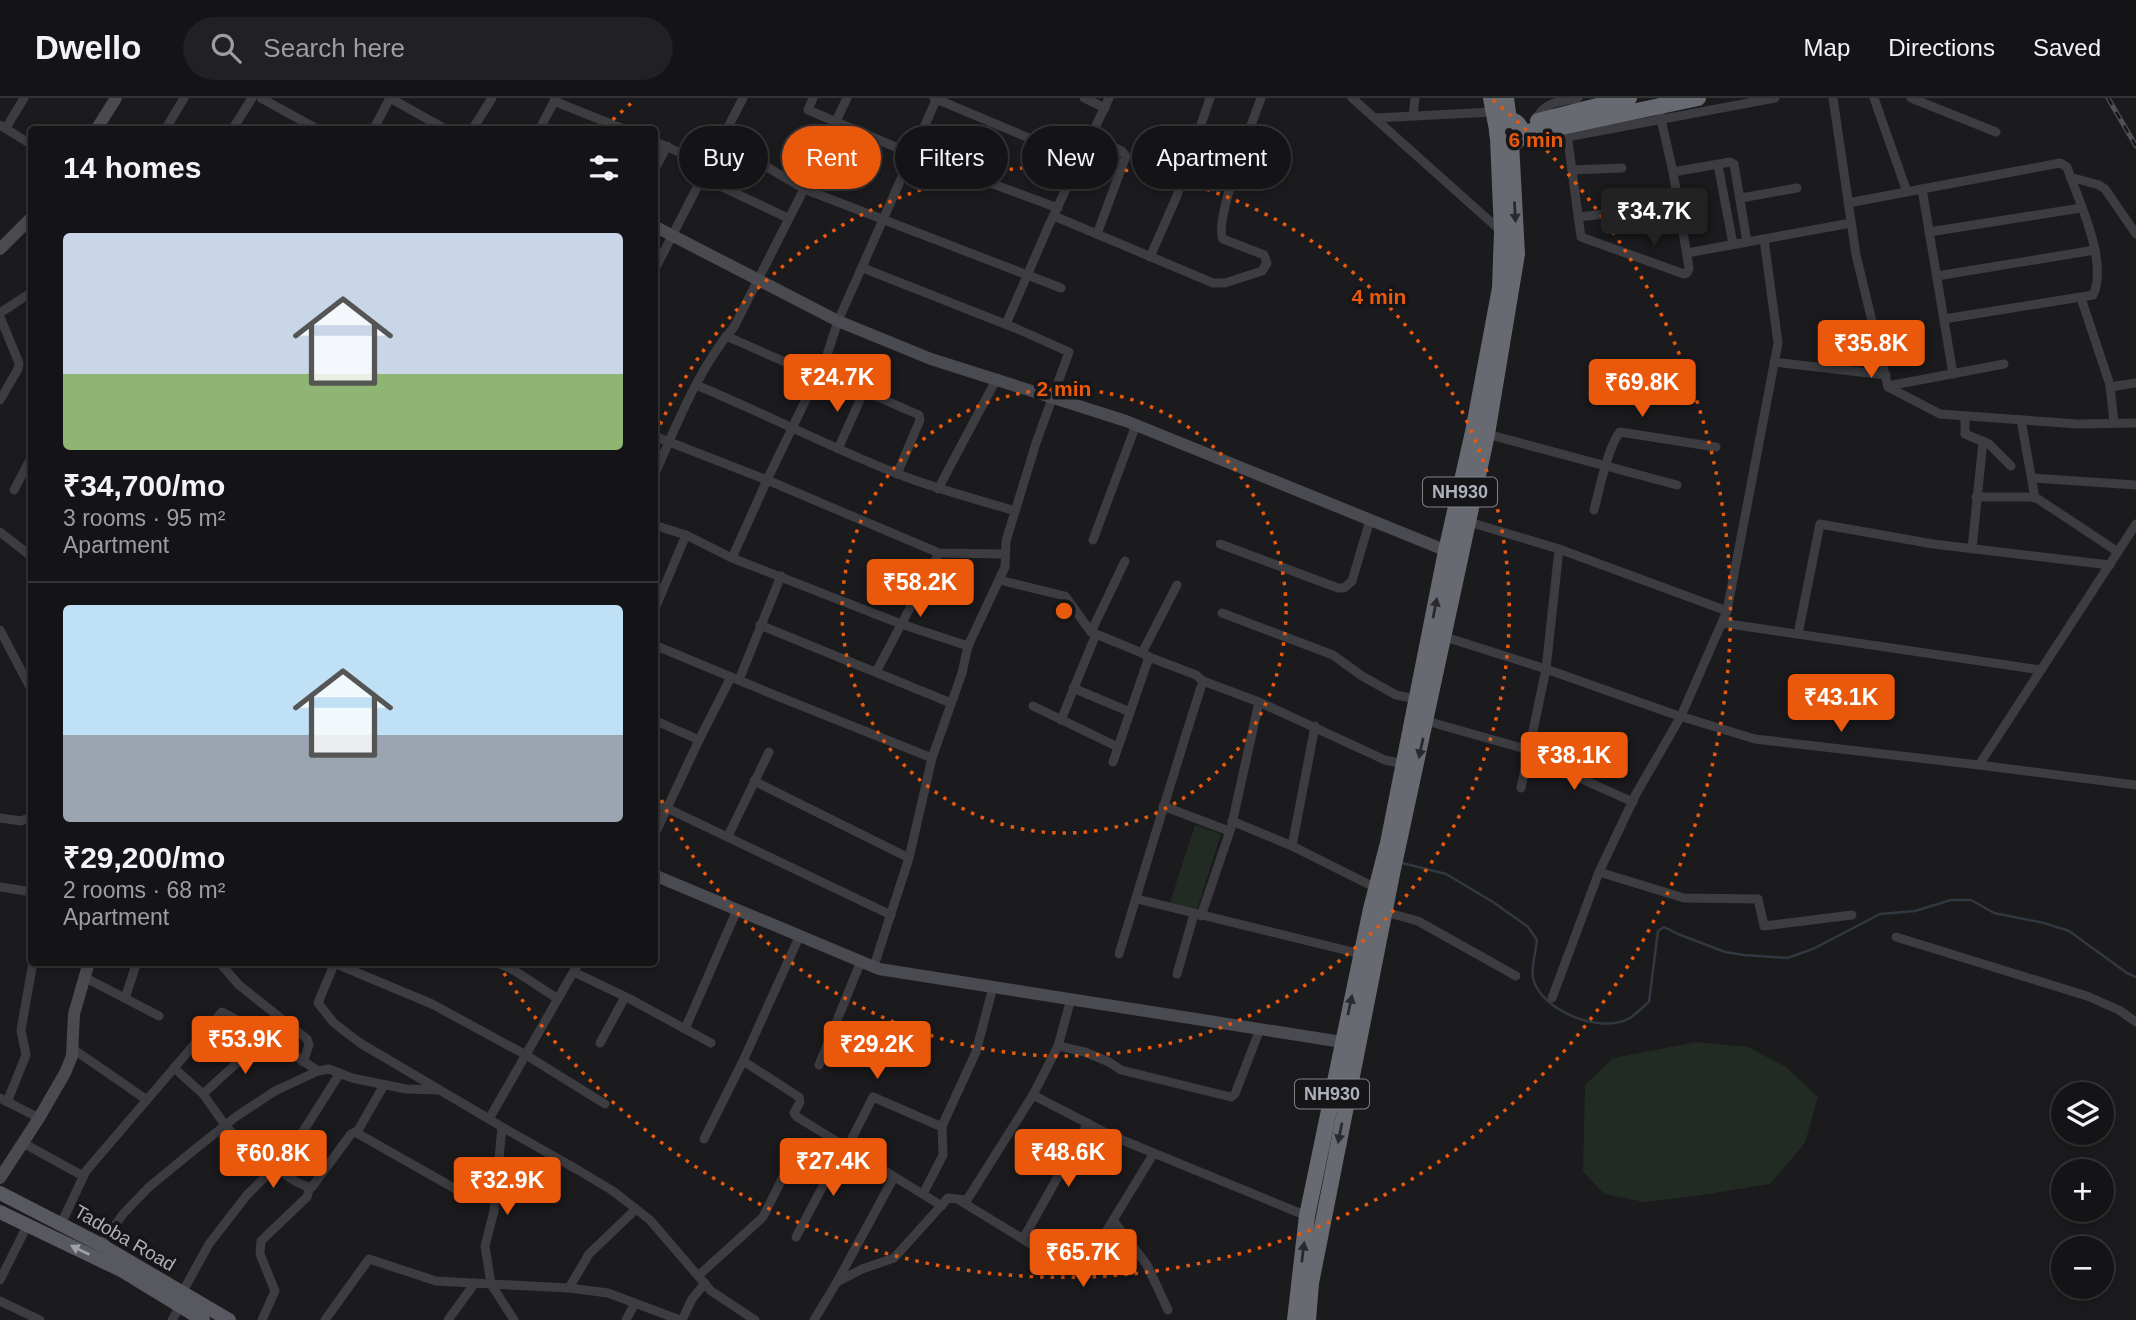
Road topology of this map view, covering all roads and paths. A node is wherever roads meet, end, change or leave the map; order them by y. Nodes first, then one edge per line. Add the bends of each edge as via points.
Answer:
1 (24, 98) edge
2 (116, 98) edge
3 (184, 98) edge
4 (252, 98) edge
5 (261, 98) edge
6 (492, 98) edge
7 (743, 98) edge
8 (813, 98) edge
9 (847, 98) edge
10 (936, 98) edge
11 (1084, 98) edge
12 (1109, 98) edge
13 (1210, 98) edge
14 (1261, 98) edge
15 (1415, 98) edge
16 (1506, 98) edge
17 (1578, 98) edge
18 (1629, 98) edge
19 (1698, 98) edge
20 (1775, 98) edge
21 (1833, 98) edge
22 (1874, 98) edge
23 (1911, 98) edge
24 (555, 99) edge
25 (1355, 100) edge
26 (405, 102) edge
27 (1492, 105) edge
28 (1105, 108) junction
29 (1659, 113) junction
30 (1413, 116) junction
31 (1375, 118) junction
32 (836, 122) junction
33 (3, 126) edge
34 (98, 126) edge
35 (167, 126) edge
36 (234, 126) edge
37 (312, 126) edge
38 (375, 126) edge
39 (441, 126) edge
40 (474, 126) edge
41 (541, 126) edge
42 (615, 126) edge
43 (729, 126) edge
44 (834, 126) edge
45 (924, 126) edge
46 (1096, 126) edge
47 (1513, 130) junction
48 (1567, 131) junction
49 (1996, 131) dead end
50 (1022, 135) edge
51 (28, 142) edge
52 (658, 143) edge
53 (667, 146) junction
54 (895, 147) edge
55 (1118, 149) edge
56 (679, 152) edge
57 (658, 163) edge
58 (1718, 164) junction
59 (1622, 168) dead end
60 (1572, 170) junction
61 (1672, 172) junction
62 (2070, 177) junction
63 (1118, 178) edge
64 (1797, 188) dead end
65 (696, 189) edge
66 (726, 189) edge
67 (804, 189) joint
68 (897, 189) edge
69 (999, 189) edge
70 (1067, 189) edge
71 (1114, 189) edge
72 (1922, 189) junction
73 (1907, 192) junction
74 (1741, 198) junction
75 (1848, 203) junction
76 (1678, 206) junction
77 (2081, 208) junction
78 (1056, 212) junction
79 (1578, 217) junction
80 (788, 218) junction
81 (884, 220) junction
82 (28, 221) edge
83 (1851, 223) junction
84 (658, 228) edge
85 (1502, 232) junction
86 (1929, 232) junction
87 (1097, 234) junction
88 (2136, 234) edge
89 (673, 235) junction
90 (1764, 239) junction
91 (1747, 242) junction
92 (1733, 244) junction
93 (0, 249) edge
94 (2095, 250) junction
95 (1687, 253) junction
96 (1150, 257) junction
97 (658, 263) edge
98 (863, 268) junction
99 (1028, 274) junction
100 (1937, 276) junction
101 (758, 280) junction
102 (1061, 288) dead end
103 (28, 295) edge
104 (2081, 298) junction
105 (0, 315) edge
106 (1944, 319) junction
107 (838, 321) junction
108 (1006, 324) junction
109 (726, 336) junction
110 (1774, 362) junction
111 (2004, 364) dead end
112 (1953, 374) junction
113 (1886, 375) junction
114 (817, 376) junction
115 (997, 378) junction
116 (2136, 383) edge
117 (696, 385) junction
118 (5, 386) edge
119 (1888, 386) junction
120 (2110, 387) junction
121 (864, 391) junction
122 (1054, 397) junction
123 (0, 400) edge
124 (1965, 416) junction
125 (2021, 420) junction
126 (2114, 423) junction
127 (2136, 423) edge
128 (1136, 425) junction
129 (792, 429) junction
130 (1480, 433) junction
131 (658, 438) edge
132 (1983, 441) junction
133 (669, 442) junction
134 (1716, 447) dead end
135 (838, 449) junction
136 (28, 464) edge
137 (658, 466) edge
138 (2011, 466) dead end
139 (1606, 467) junction
140 (897, 474) junction
141 (1471, 476) junction
142 (2032, 478) junction
143 (766, 480) junction
144 (1677, 485) dead end
145 (2136, 485) edge
146 (938, 488) junction
147 (14, 490) dead end
148 (1976, 497) junction
149 (2035, 498) junction
150 (1594, 510) dead end
151 (1015, 511) junction
152 (1370, 520) junction
153 (1469, 522) junction
154 (2136, 524) edge
155 (658, 526) edge
156 (0, 532) edge
157 (686, 535) junction
158 (1093, 540) dead end
159 (1220, 544) dead end
160 (1972, 549) junction
161 (1559, 550) junction
162 (2118, 552) junction
163 (939, 553) junction
164 (28, 554) edge
165 (1005, 554) junction
166 (1454, 554) junction
167 (732, 558) junction
168 (1125, 561) dead end
169 (2110, 565) junction
170 (781, 576) junction
171 (999, 580) junction
172 (1177, 584) dead end
173 (658, 602) edge
174 (1727, 611) junction
175 (1222, 613) dead end
176 (1722, 623) junction
177 (901, 624) junction
178 (760, 625) junction
179 (0, 630) edge
180 (1094, 633) junction
181 (1437, 634) junction
182 (1798, 634) junction
183 (3, 641) edge
184 (968, 646) junction
185 (658, 647) edge
186 (1146, 655) junction
187 (1546, 670) junction
188 (2041, 670) junction
189 (876, 672) junction
190 (735, 679) junction
191 (1203, 681) junction
192 (28, 684) edge
193 (1073, 688) junction
194 (1411, 699) junction
195 (1259, 702) junction
196 (951, 703) junction
197 (1033, 706) dead end
198 (1130, 712) junction
199 (1681, 716) junction
200 (1061, 720) junction
201 (1420, 720) junction
202 (658, 722) edge
203 (1315, 726) junction
204 (699, 740) junction
205 (1118, 747) junction
206 (769, 752) dead end
207 (1528, 752) junction
208 (932, 758) junction
209 (1113, 762) dead end
210 (1401, 763) junction
211 (1979, 765) junction
212 (754, 781) junction
213 (2136, 785) edge
214 (1521, 788) dead end
215 (1633, 802) junction
216 (658, 804) edge
217 (1163, 806) junction
218 (667, 807) junction
219 (0, 818) edge
220 (28, 818) edge
221 (1232, 821) junction
222 (658, 827) edge
223 (1229, 831) junction
224 (728, 836) junction
225 (1395, 837) junction
226 (1292, 846) junction
227 (909, 858) junction
228 (1386, 872) junction
229 (1599, 872) junction
230 (658, 878) edge
231 (0, 887) edge
232 (1376, 888) junction
233 (28, 891) edge
234 (1136, 899) junction
235 (737, 910) junction
236 (1385, 912) junction
237 (891, 915) junction
238 (1197, 915) junction
239 (1852, 915) dead end
240 (800, 935) junction
241 (1896, 937) dead end
242 (1119, 954) dead end
243 (1362, 954) junction
244 (861, 961) junction
245 (32, 966) edge
246 (88, 966) edge
247 (136, 966) edge
248 (222, 966) edge
249 (334, 966) edge
250 (342, 966) edge
251 (504, 966) edge
252 (577, 966) edge
253 (874, 966) junction
254 (574, 972) junction
255 (1177, 974) dead end
256 (1516, 976) dead end
257 (84, 977) junction
258 (993, 987) junction
259 (625, 997) junction
260 (125, 998) junction
261 (1552, 998) dead end
262 (558, 999) junction
263 (1072, 999) junction
264 (159, 1016) dead end
265 (2136, 1022) edge
266 (685, 1029) junction
267 (1260, 1029) junction
268 (260, 1032) junction
269 (600, 1043) dead end
270 (710, 1043) dead end
271 (1350, 1043) junction
272 (1058, 1046) junction
273 (73, 1049) junction
274 (526, 1055) junction
275 (743, 1061) junction
276 (303, 1062) junction
277 (819, 1065) dead end
278 (174, 1068) junction
279 (317, 1071) junction
280 (340, 1073) junction
281 (384, 1085) junction
282 (439, 1090) junction
283 (203, 1094) junction
284 (1033, 1095) junction
285 (4, 1100) edge
286 (147, 1100) junction
287 (605, 1104) dead end
288 (39, 1118) junction
289 (489, 1119) junction
290 (1088, 1124) junction
291 (225, 1125) junction
292 (502, 1127) junction
293 (942, 1127) junction
294 (357, 1132) junction
295 (704, 1139) dead end
296 (23, 1143) junction
297 (845, 1147) junction
298 (1154, 1153) junction
299 (792, 1161) dead end
300 (272, 1169) junction
301 (83, 1175) junction
302 (894, 1177) junction
303 (0, 1178) edge
304 (310, 1188) junction
305 (0, 1193) edge
306 (923, 1194) junction
307 (468, 1196) dead end
308 (958, 1199) junction
309 (942, 1206) junction
310 (636, 1209) junction
311 (0, 1212) edge
312 (1307, 1216) junction
313 (1113, 1220) junction
314 (27, 1224) junction
315 (61, 1224) junction
316 (796, 1237) dead end
317 (1023, 1239) junction
318 (101, 1245) junction
319 (702, 1279) junction
320 (0, 1280) edge
321 (837, 1282) junction
322 (475, 1283) junction
323 (491, 1284) junction
324 (569, 1288) junction
325 (183, 1298) junction
326 (0, 1301) edge
327 (635, 1303) junction
328 (1168, 1310) dead end
329 (40, 1320) edge
330 (172, 1320) edge
331 (203, 1320) edge
332 (229, 1320) edge
333 (262, 1320) edge
334 (326, 1320) edge
335 (448, 1320) edge
336 (514, 1320) edge
337 (626, 1320) edge
338 (681, 1320) edge
339 (755, 1320) edge
340 (814, 1320) edge
341 (1294, 1320) edge
342 (1308, 1320) edge

1 - 33 street
2 - 34 street
3 - 35 street
4 - 36 street
5 - 37 street
6 - 40 street
7 - 43 street
8 - 32 street via 807,110
9 - 32 street
10 - 45 street
10 - 50 street
11 - 28 street
12 - 28 street
13 - 96 street
14 - 96 street via 1227,193 1220,232 1223,239 1264,255 1265,268 1219,283
15 - 30 street
16 - 47 highway, NH930
17 - 47 street via 1546,106
18 - 47 highway
19 - 29 highway
20 - 29 street
21 - 75 street
22 - 73 street
23 - 49 street
24 - 41 street
24 - 42 street
25 - 31 street
26 - 38 street via 390,98
26 - 39 street
27 - 30 street
27 - 47 highway, NH930
28 - 46 street
29 - 48 highway
29 - 61 street
30 - 31 street
31 - 85 street
32 - 44 street
32 - 54 street
33 - 51 street
47 - 48 highway
47 - 85 highway, NH930
47 -> 130 highway, NH930 via 1517,254
48 - 60 street
52 - 53 street
53 - 56 street
53 - 57 street
55 - 63 street via 1126,156
58 - 61 street
58 - 74 street via 1734,164
58 - 92 street
59 - 60 street
60 - 79 street
61 - 76 street
62 - 72 street via 2060,163
62 - 77 street
62 - 88 street via 2105,190
64 - 74 street
65 - 89 street
66 - 80 street
67 - 80 street
67 - 81 street
68 - 81 street
69 - 78 street
70 - 78 street
71 - 87 street
72 - 73 street
72 - 86 street
73 - 75 street
74 - 91 street
75 - 83 street
76 - 79 street
76 - 95 street
77 - 86 street
77 - 94 street
78 - 87 street
78 - 99 street
79 - 95 street via 1584,239 1684,274 1689,268
80 - 101 street
81 - 98 street
81 - 99 street
82 - 93 street
83 - 90 street
83 - 113 street
84 - 89 street
85 - 130 highway, NH930 via 1500,288
86 - 100 street
87 - 96 street
89 - 97 street
89 - 101 street
90 - 91 street
90 - 110 street via 1778,343
91 - 92 street
92 - 95 street
94 - 100 street
94 - 104 street via 2095,292
98 - 107 street
98 - 108 street
99 - 102 street
99 - 108 street
100 - 106 street
101 - 107 street
101 - 109 street
103 - 105 street
104 - 106 street
104 - 120 street
105 - 118 street via 19,363
106 - 112 street
107 - 114 street
107 - 115 street via 932,359
108 - 122 street via 1069,352
109 - 114 street
109 - 117 street
110 - 113 street
110 - 174 street
111 - 112 street
112 - 119 street
113 - 119 street
114 - 121 street
114 - 129 street
115 - 122 street
115 - 146 street
116 - 120 street
117 - 129 street
117 - 133 street
118 - 123 street
119 - 124 street via 1940,414
120 - 126 street
121 - 135 street
121 - 140 street via 920,417
122 - 128 street
122 - 151 street
124 - 125 street
124 - 132 street via 1965,434
125 - 126 street
125 - 142 street
126 - 127 street
128 - 152 street
128 - 158 street
129 - 135 street
129 - 143 street
130 - 139 street
130 - 141 highway, NH930
131 - 133 street
132 - 138 street
132 - 148 street
133 - 137 street
133 - 143 street
134 - 139 street via 1620,432
135 - 140 street
136 - 147 street
139 - 144 street
139 - 150 street
140 - 146 street
141 - 153 highway, NH930
141 - 166 highway, NH930
142 - 145 street
142 - 149 street
143 - 163 street
143 - 167 street
146 - 151 street
148 - 149 street
148 - 160 street
149 - 162 street
151 - 165 street
152 - 159 street via 1352,581 1344,588
152 - 166 street
153 - 161 street
153 - 166 highway, NH930
154 - 162 street
155 - 157 street
156 - 164 street
157 - 167 street
157 - 173 street
160 - 169 street
160 - 182 street via 1820,524
161 - 174 street
161 - 187 street
162 - 169 street
163 - 165 street
163 - 177 street
165 - 171 street
166 - 181 highway, NH930
167 - 170 street
168 - 180 street
169 - 188 street
170 - 177 street
170 - 178 street
171 - 180 street via 1065,596
171 - 184 street
172 - 186 street
174 - 176 street
175 - 194 street via 1333,655 1362,676
176 - 182 street
176 - 199 street
177 - 184 street
177 - 189 street
178 - 189 street
178 - 190 street
179 - 183 street
180 - 186 street
180 - 193 street
181 - 187 street
181 - 194 highway, NH930
181 - 201 highway, NH930
182 - 188 street
183 - 192 street
184 - 196 street
185 - 190 street
186 - 191 street
186 - 198 street
187 - 199 street
187 - 207 street
188 - 211 street
189 - 196 street
190 - 204 street
190 - 208 street
191 - 195 street
191 - 217 street
193 - 198 street
193 - 200 street
194 - 201 highway, NH930
195 - 203 street
195 - 221 street
196 - 208 street
197 - 200 street
198 - 205 street
199 - 211 street via 1755,739
199 - 215 street
200 - 205 street
201 - 207 street
201 - 210 highway, NH930
201 -> 225 highway, NH930
202 - 204 street
203 - 210 street via 1385,760
203 - 226 street
204 - 218 street
205 - 209 street
206 - 212 street
207 - 214 street
207 - 215 street
208 - 227 street
210 - 225 highway, NH930
211 - 213 street
212 - 224 street
212 - 227 street
215 - 229 street
216 - 218 street
217 - 223 street
217 - 234 street
218 - 222 street
218 - 224 street
219 - 220 street
221 - 223 street
221 - 226 street
223 - 238 street
224 - 237 street
225 - 228 highway, NH930
226 - 232 street
227 - 237 street
228 - 232 highway, NH930
228 - 236 highway, NH930
229 - 239 street via 1684,898 1758,900 1764,926
229 - 261 street
230 - 235 street
231 - 233 street
232 - 243 highway, NH930
234 - 238 street
234 - 242 street
235 - 240 street
235 - 266 street
236 - 256 street via 1418,921
236 - 271 highway, NH930
237 - 253 street
238 - 243 street
238 - 255 street
240 - 244 street
240 - 275 street
241 - 265 street via 2087,996
271 -> 243 highway, NH930
244 - 253 street
244 - 277 street
245 - 285 street via 21,1030 26,1055
246 - 257 street
247 - 260 street
248 - 276 street via 239,985 307,1039
249 - 282 street via 318,1003 334,1023
250 - 274 street via 432,1004
251 - 262 street
252 - 254 street
253 - 258 street
254 - 259 street
254 - 262 street
257 - 260 street
257 - 273 street via 74,1014
258 - 263 street
258 - 293 street via 975,1052
259 - 266 street
259 - 269 street
260 - 264 street
262 - 274 street
263 - 267 street
263 - 272 street
266 - 270 street
267 - 271 street
267 - 272 street via 1231,1097 1121,1070 1085,1052
268 - 276 street
268 - 278 street via 222,1012
268 - 283 street via 239,1061
271 - 312 highway, NH930
271 -> 342 highway, NH930
272 - 284 street
273 - 286 street
273 - 288 street
274 - 287 street
274 - 289 street
275 - 295 street
275 - 297 street via 799,1097 795,1116
276 - 279 street
278 - 283 street
278 - 286 street
279 - 280 street
279 - 291 street via 275,1091
280 - 281 street
280 - 300 street via 290,1152
281 - 282 street
281 - 294 street
282 - 289 street
283 - 291 street
284 - 290 street
284 - 308 street via 967,1200
285 - 288 street
286 - 301 street
288 - 296 street
289 - 292 street
290 - 298 street
290 - 317 street
291 - 300 street
291 - 318 street via 149,1187
292 - 310 street
292 - 323 street via 494,1211 485,1246
293 - 297 street via 873,1097
293 - 306 street via 944,1152
294 - 304 street via 351,1133
294 - 307 street
296 - 301 street
296 - 303 street
297 - 302 street
297 - 316 street
298 - 312 street
298 - 313 street
299 - 319 street via 763,1217
300 - 304 street
300 - 325 street via 209,1244
301 - 315 street
302 - 306 street
302 - 321 street
304 - 333 street via 307,1198 261,1241 260,1254 275,1291
305 - 315 main road, Tadoba Road
306 - 309 street
308 - 309 street via 948,1198
308 - 317 street
309 - 321 street via 894,1258
310 - 319 street
310 - 324 street via 589,1254
311 - 314 main road, Tadoba Road
341 -> 312 highway, NH930
313 - 317 street via 1080,1274
313 - 328 street via 1147,1265
314 - 320 street
325 -> 314 main road, Tadoba Road
315 - 318 main road, Tadoba Road
318 - 325 main road, Tadoba Road
319 - 338 street
319 - 339 street via 711,1291
321 - 340 street
322 - 323 street
322 - 334 street via 436,1281 369,1259
322 - 335 street
323 - 324 street
323 - 336 street
324 - 327 street via 608,1293
325 - 330 street
325 - 331 main road, Tadoba Road
325 - 332 main road, Tadoba Road
326 - 329 street
327 - 337 street
327 - 338 street

